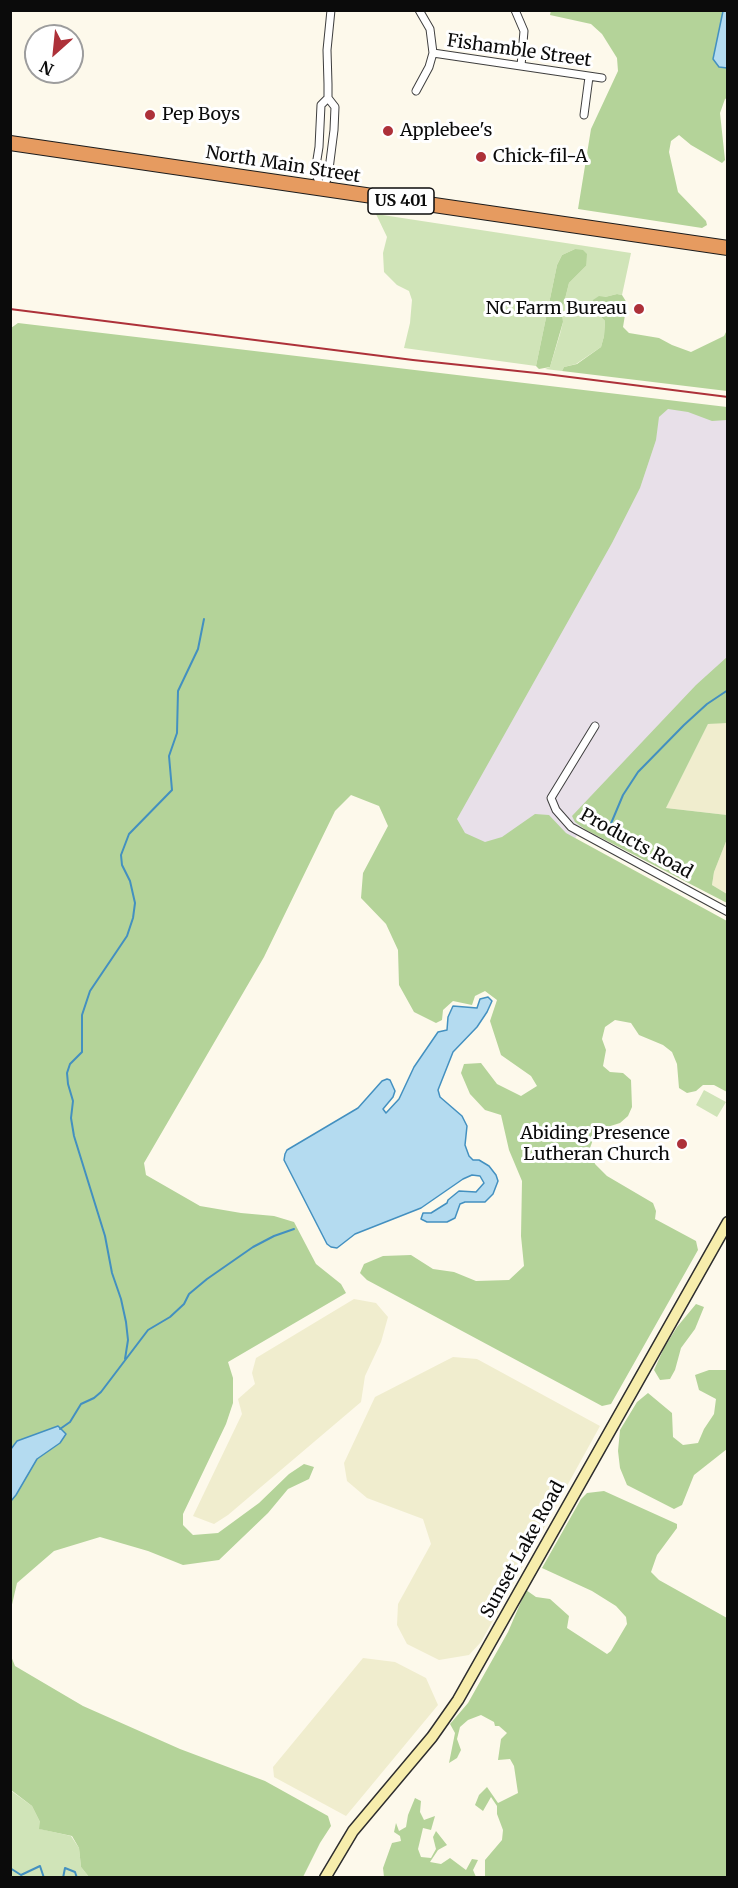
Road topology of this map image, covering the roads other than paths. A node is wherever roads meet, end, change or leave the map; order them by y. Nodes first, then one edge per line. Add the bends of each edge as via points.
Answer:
1 (331, 10) edge
2 (419, 10) edge
3 (515, 10) edge
4 (433, 53) junction
5 (521, 66) junction
6 (589, 77) junction
7 (602, 78) dead end
8 (416, 91) dead end
9 (328, 98) junction
10 (584, 114) dead end
11 (10, 143) edge
12 (322, 190) junction
13 (728, 248) edge
14 (595, 726) dead end
15 (728, 912) edge
16 (728, 1222) edge
17 (723, 1239) edge
18 (325, 1878) edge

1 - 9 street
2 - 4 street via 430,29
3 - 5 street via 524,31
4 - 5 street, Fishamble Street
4 - 8 street
5 - 6 street, Fishamble Street
6 - 7 street, Fishamble Street
6 - 10 street
9 - 12 street via 335,107 334,130 328,177
9 - 12 street via 321,105 315,172
11 - 12 highway, North Main Street / US 401
12 - 13 highway, North Main Street / US 401
14 - 15 street, Products Road via 551,798 556,810 571,827
16 - 17 main road, Sunset Lake Road
17 - 18 main road, Sunset Lake Road via 458,1700 353,1831

